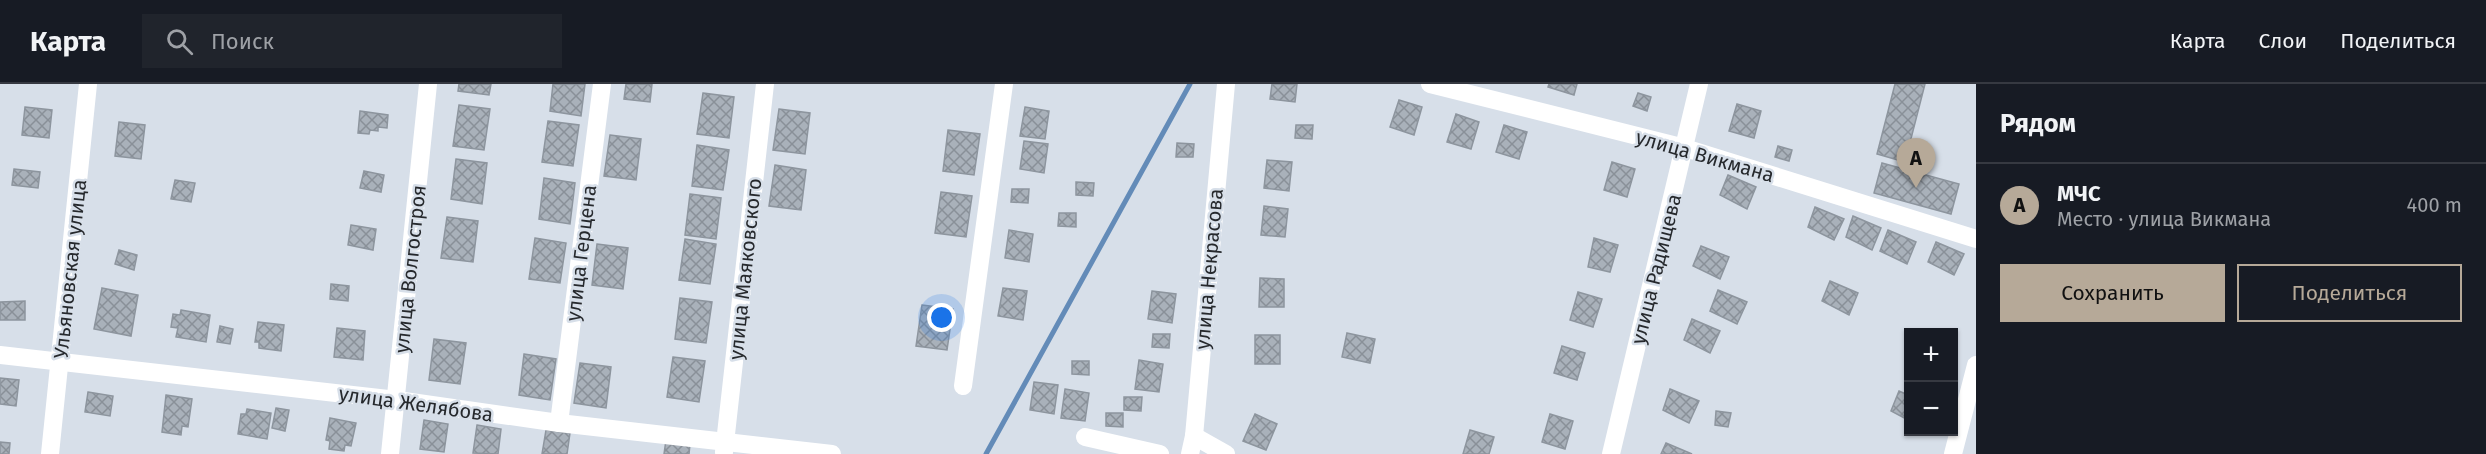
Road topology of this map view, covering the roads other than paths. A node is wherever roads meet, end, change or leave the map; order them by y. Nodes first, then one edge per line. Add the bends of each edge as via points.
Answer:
1 (88, 84) edge
2 (428, 84) edge
3 (602, 84) edge
4 (765, 84) edge
5 (1004, 84) edge
6 (1226, 84) edge
7 (1430, 84) edge
8 (1699, 84) edge
9 (1685, 148) junction
10 (1976, 239) edge
11 (0, 355) edge
12 (60, 360) junction
13 (1976, 365) edge
14 (963, 386) dead end
15 (397, 400) junction
16 (559, 423) junction
17 (1194, 436) junction
18 (1085, 437) dead end
19 (724, 448) edge
20 (50, 454) edge
21 (390, 454) edge
22 (832, 454) edge
23 (1160, 454) edge
24 (1190, 454) edge
25 (1226, 454) edge
26 (1611, 454) edge
27 (1953, 454) edge

1 - 12 street, Ульяновская улица
2 - 15 street, улица Волгостроя
3 - 16 street, улица Герцена
4 - 19 street, улица Маяковского
5 - 14 street
6 - 17 street, улица Некрасова
7 - 9 street, улица Викмана
8 - 9 street, улица Радищева
9 - 10 street, улица Викмана
9 - 26 street, улица Радищева
11 - 12 street, улица Желябова
12 - 15 street, улица Желябова
12 - 20 street, Ульяновская улица
13 - 27 street
15 - 16 street, улица Желябова
15 - 21 street, улица Волгостроя
16 - 19 street, улица Желябова
17 - 24 street, улица Некрасова
17 - 25 street
18 - 23 street
19 - 22 street, улица Желябова

